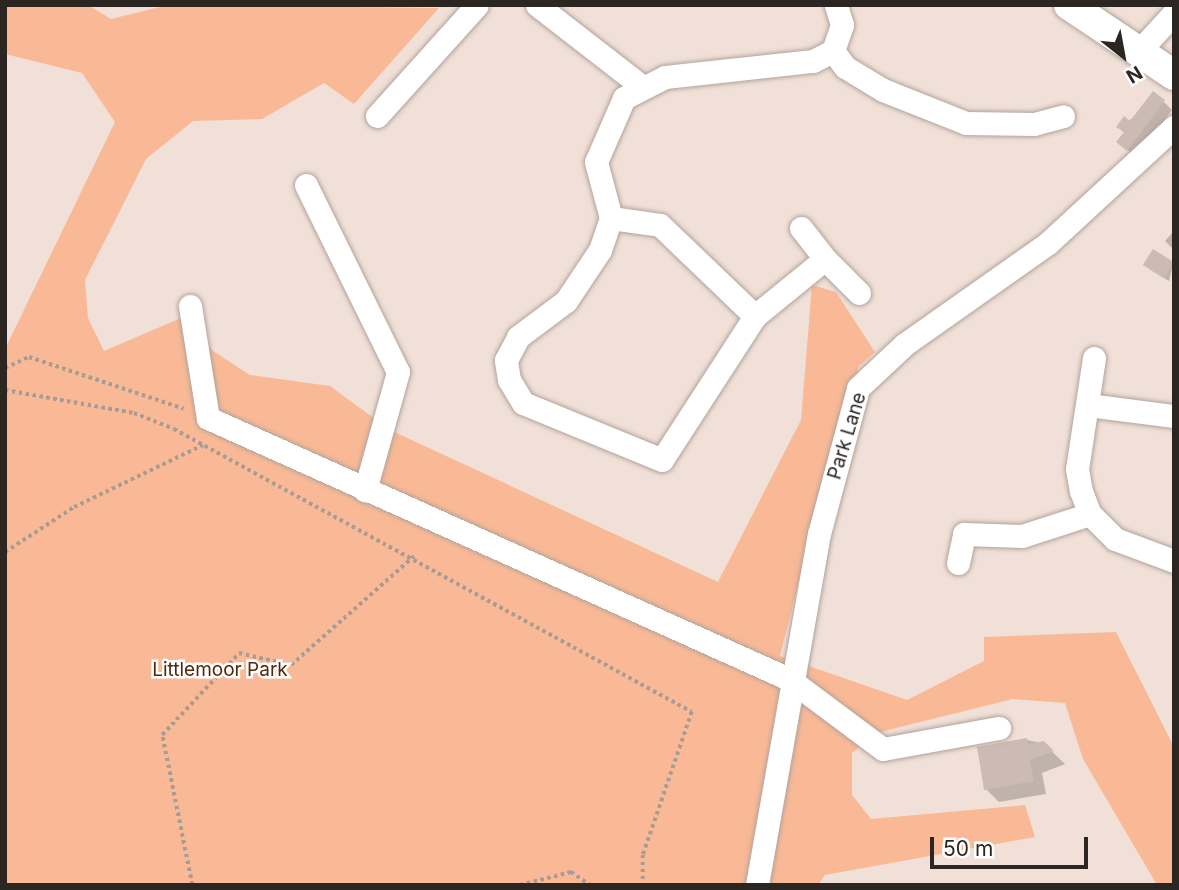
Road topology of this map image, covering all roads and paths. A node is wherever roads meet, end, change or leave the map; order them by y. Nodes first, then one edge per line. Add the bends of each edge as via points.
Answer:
1 (477, 5) edge
2 (537, 5) edge
3 (836, 5) edge
4 (1069, 5) edge
5 (1174, 13) edge
6 (833, 51) junction
7 (1139, 52) junction
8 (1174, 75) edge
9 (644, 88) junction
10 (377, 116) dead end
11 (1063, 116) dead end
12 (1174, 127) edge
13 (306, 185) dead end
14 (611, 218) junction
15 (801, 228) dead end
16 (825, 258) junction
17 (859, 293) dead end
18 (190, 306) dead end
19 (755, 316) junction
20 (1094, 358) dead end
21 (5, 368) edge
22 (5, 390) edge
23 (1088, 405) junction
24 (1174, 416) edge
25 (208, 418) junction
26 (204, 444) junction
27 (365, 491) junction
28 (1090, 514) junction
29 (5, 552) edge
30 (414, 556) junction
31 (1174, 561) edge
32 (958, 563) dead end
33 (789, 679) junction
34 (999, 728) dead end
35 (192, 885) edge
36 (520, 885) edge
37 (590, 885) edge
38 (643, 885) edge
39 (757, 885) edge

1 - 10 street
2 - 9 street
3 - 6 street via 842,25
4 - 7 main road
5 - 7 street
6 - 9 street via 813,61 665,77
6 - 11 street via 845,67 884,90 969,127 1034,124
7 - 8 main road
9 - 14 street via 624,97 596,162
12 - 33 street, Park Lane via 1047,244 905,344 858,388 818,534
13 - 27 street via 398,372
14 - 19 street via 660,225
14 - 19 street via 600,250 566,301 518,337 506,360 509,380 523,403 662,460
15 - 16 street
16 - 17 street
16 - 19 street
18 - 25 street
20 - 23 street
21 - 25 path via 29,357
22 - 26 path via 134,414
23 - 24 street
23 - 28 street via 1077,469
25 - 26 path
25 - 27 street
26 - 29 path via 74,508
26 - 30 path
27 - 33 street
28 - 31 street via 1132,549
28 - 32 street via 1022,536 964,534
30 - 35 path via 291,665 239,653 162,735
30 - 38 path via 692,712 643,855
33 - 34 street via 883,749
33 - 39 street, Park Lane via 771,830
36 - 37 path via 571,872

